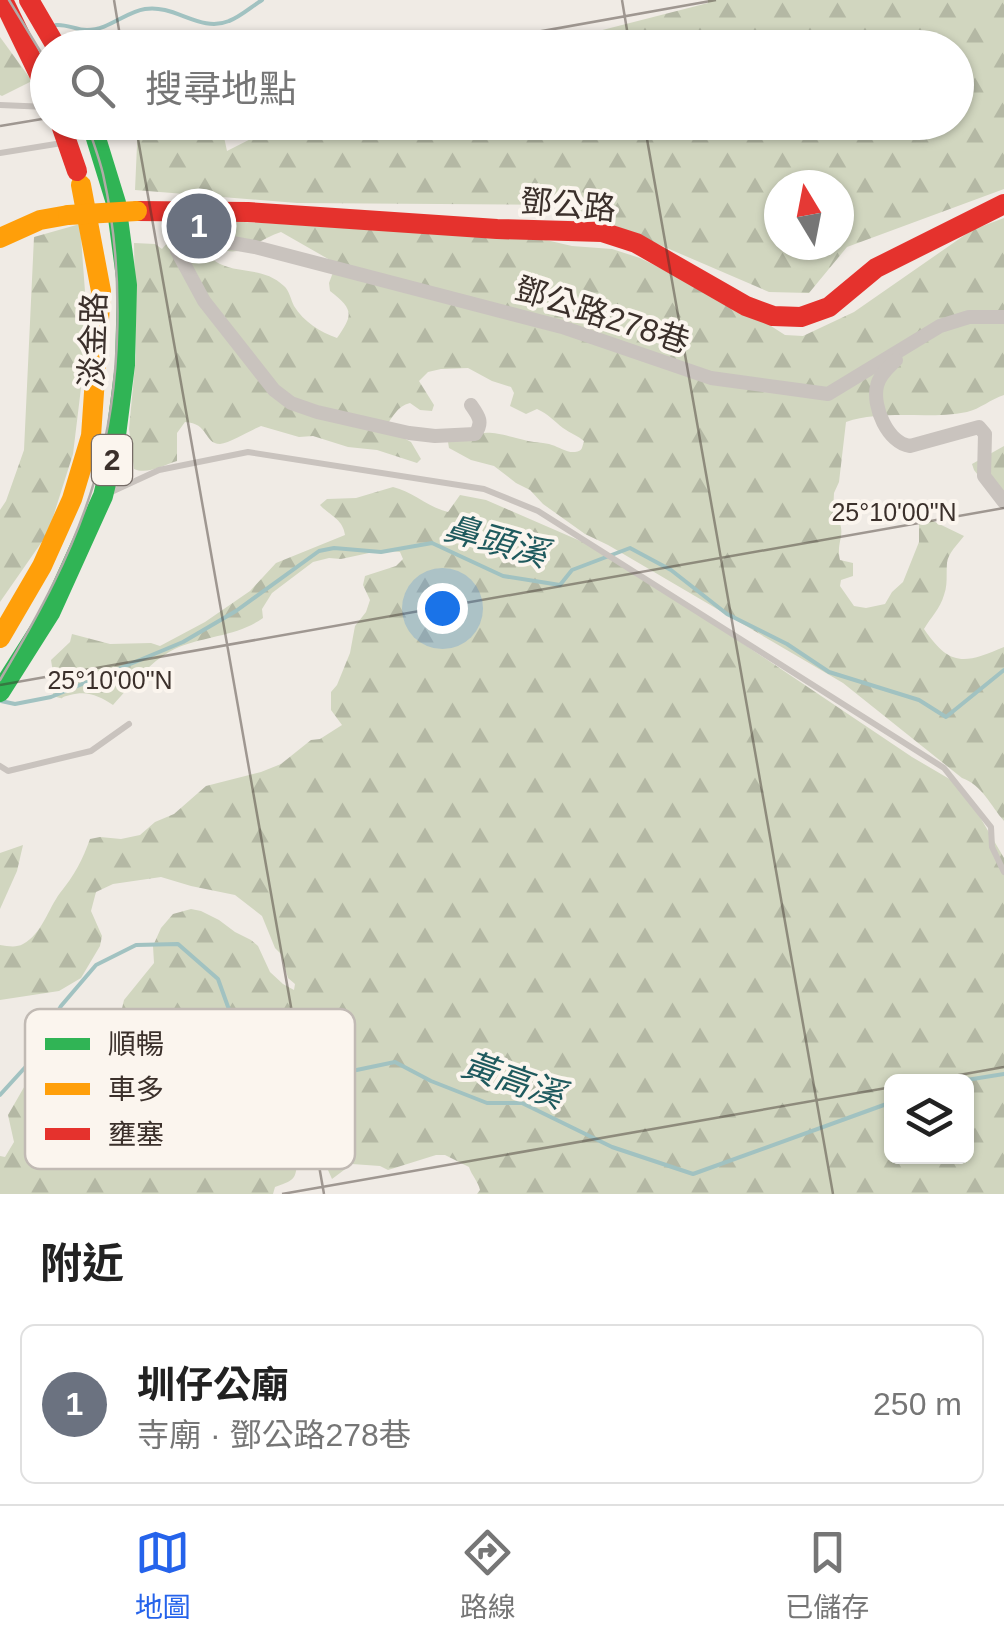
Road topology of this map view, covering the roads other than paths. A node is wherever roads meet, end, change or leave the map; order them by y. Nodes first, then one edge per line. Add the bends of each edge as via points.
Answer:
1 (3, 0) edge
2 (30, 0) edge
3 (46, 30) edge
4 (30, 59) edge
5 (30, 99) edge
6 (0, 105) edge
7 (40, 140) edge
8 (66, 140) edge
9 (97, 140) edge
10 (0, 153) edge
11 (78, 194) junction
12 (1004, 204) edge
13 (175, 212) junction
14 (0, 238) edge
15 (1004, 316) edge
16 (914, 342) junction
17 (471, 404) dead end
18 (103, 496) junction
19 (1004, 502) edge
20 (0, 638) edge
21 (0, 692) edge
22 (130, 724) dead end
23 (0, 766) edge
24 (1004, 872) edge

1 - 4 main road
2 - 3 main road
5 - 6 lane
7 - 10 lane
8 - 11 main road, 2
9 - 18 main road, 淡金路 / 2 via 116,203 127,286 125,365
11 - 13 main road, 鄧公路, bridge via 137,211
11 - 14 main road
11 - 20 main road, 淡金路 / 2 via 101,290 91,436 65,516
12 - 13 main road, 鄧公路 via 876,268 829,307 801,317 746,306 602,232
13 - 16 street, 鄧公路278巷 via 204,238 562,327 711,378 828,394
13 - 17 street via 177,251 204,301 290,403 435,436 475,434 480,417
15 - 16 street, 鄧公路278巷 via 969,317
16 - 19 street via 877,384 882,418 894,440 910,446 980,427 984,476
18 - 21 main road, 淡金路 / 2 via 50,613
18 - 24 lane via 159,470 248,452 484,489 538,511 944,768 991,827
22 - 23 lane via 91,751 8,772

